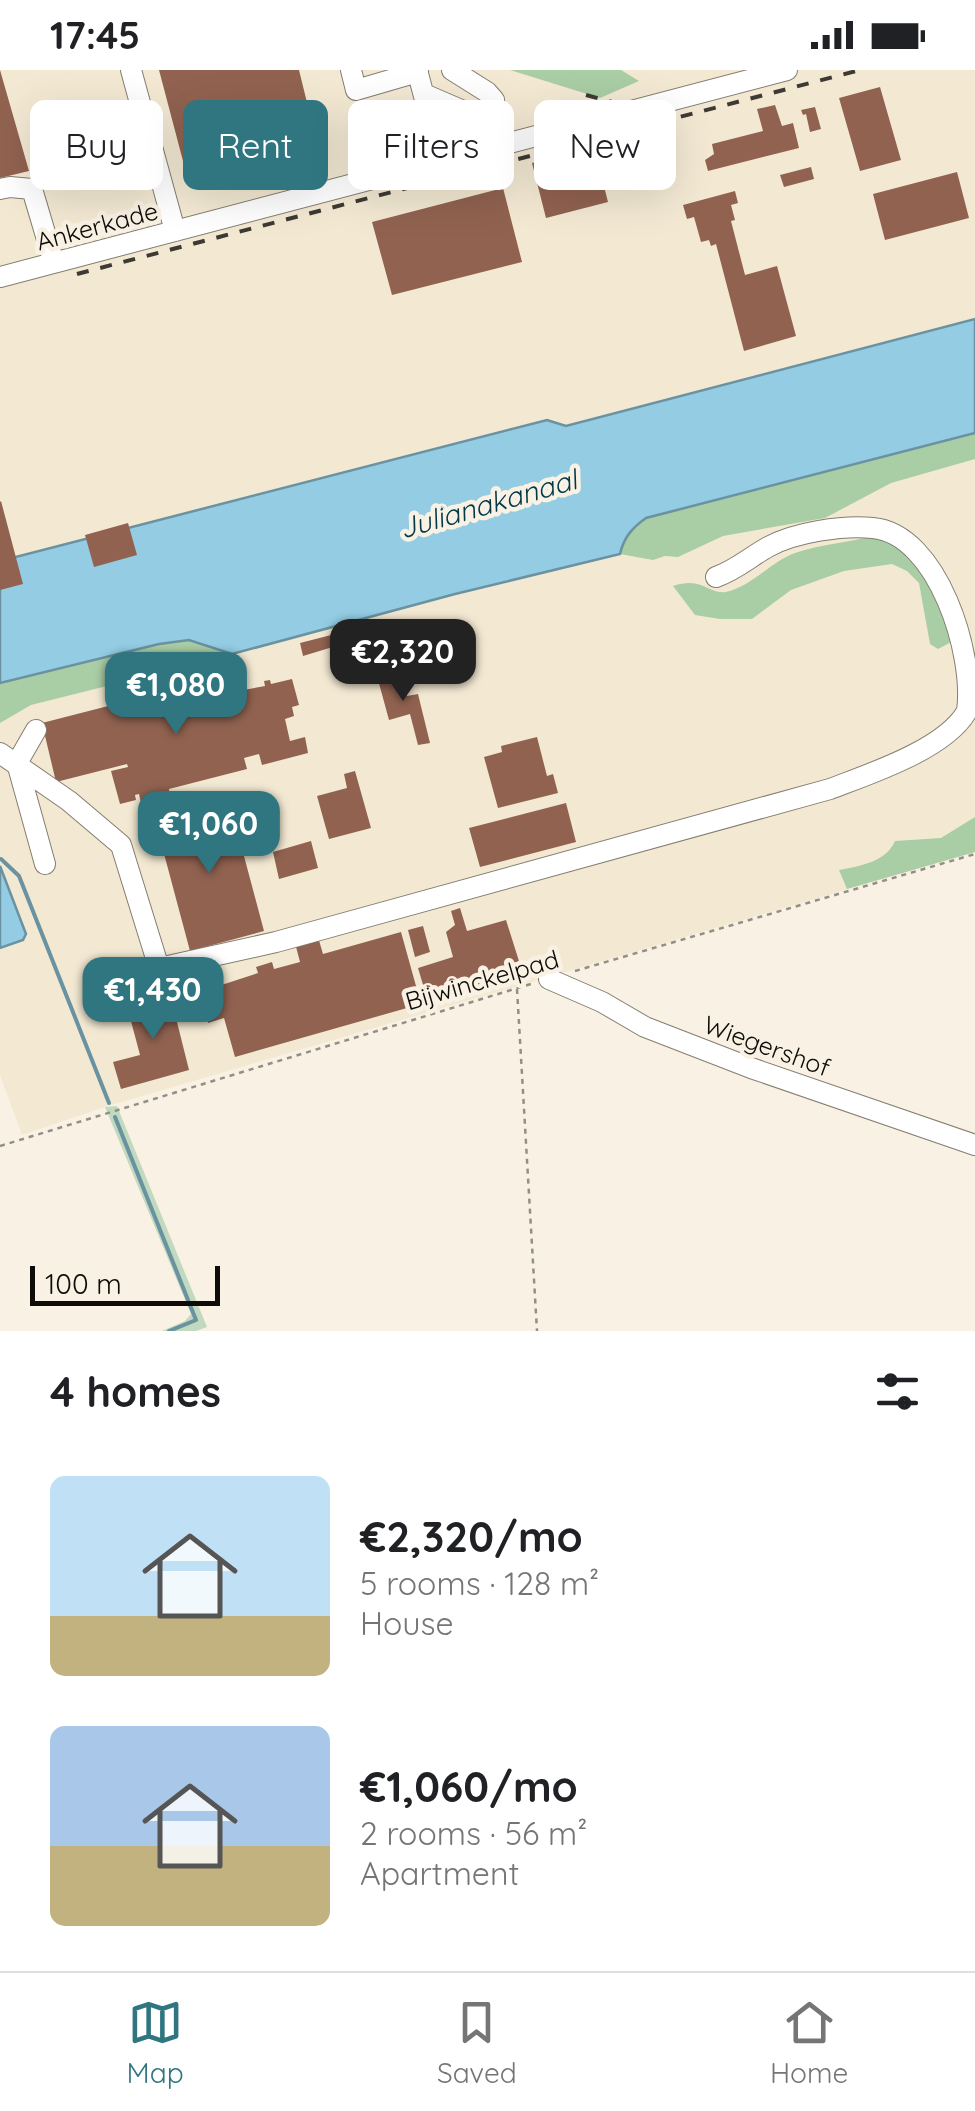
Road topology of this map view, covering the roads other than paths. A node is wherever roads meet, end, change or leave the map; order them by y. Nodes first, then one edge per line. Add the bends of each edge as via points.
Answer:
1 (131, 70) edge
2 (350, 70) edge
3 (452, 70) edge
4 (788, 70) edge
5 (418, 71) edge
6 (424, 94) junction
7 (426, 100) edge
8 (514, 141) edge
9 (348, 185) edge
10 (0, 190) edge
11 (176, 231) junction
12 (54, 263) junction
13 (0, 277) edge
14 (716, 577) dead end
15 (36, 730) dead end
16 (8, 758) edge
17 (45, 864) dead end
18 (549, 979) road end
19 (975, 1144) edge

1 - 11 street
2 - 5 street via 356,90
3 - 6 street via 488,92 494,100 488,113 476,116
4 - 8 street, Ankerkade
5 - 6 street
6 - 7 street
9 - 11 street, Ankerkade
10 - 12 street via 32,189
11 - 12 street, Ankerkade
12 - 13 street, Ankerkade
14 - 16 street via 772,545 812,533 875,528 905,539 932,562 968,628 975,668 968,708 950,732 830,789 276,942 159,968 121,845
15 - 16 street
16 - 17 street
18 - 19 street, Wiegershof via 645,1028

